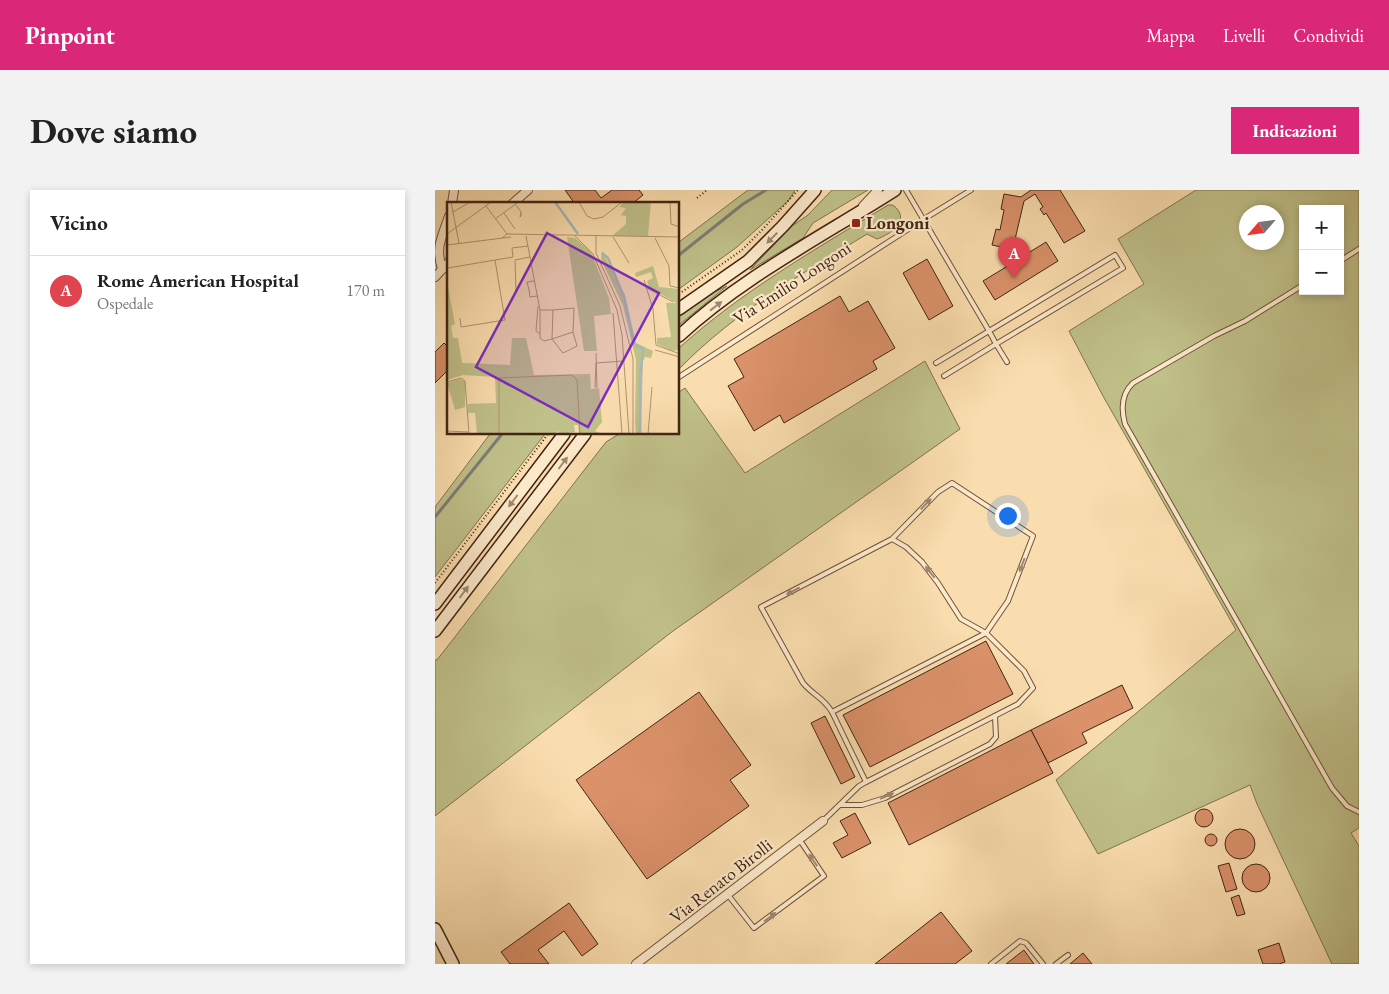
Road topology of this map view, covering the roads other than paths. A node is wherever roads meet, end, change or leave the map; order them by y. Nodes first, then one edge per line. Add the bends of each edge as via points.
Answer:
1 (528, 190) edge
2 (817, 190) edge
3 (878, 190) edge
4 (895, 190) edge
5 (907, 190) edge
6 (971, 190) edge
7 (513, 202) edge
8 (851, 218) junction
9 (924, 218) junction
10 (447, 221) edge
11 (1359, 249) edge
12 (1344, 258) edge
13 (447, 264) edge
14 (443, 269) junction
15 (435, 277) edge
16 (1299, 287) edge
17 (680, 308) edge
18 (989, 331) junction
19 (680, 335) edge
20 (996, 344) junction
21 (1007, 362) dead end
22 (936, 363) dead end
23 (680, 376) edge
24 (944, 376) dead end
25 (563, 435) edge
26 (584, 435) edge
27 (892, 539) junction
28 (435, 604) edge
29 (435, 631) edge
30 (986, 633) junction
31 (832, 712) junction
32 (995, 716) junction
33 (866, 782) junction
34 (840, 805) junction
35 (1359, 812) edge
36 (823, 821) joint
37 (799, 839) junction
38 (728, 895) junction
39 (435, 929) edge
40 (1068, 954) dead end
41 (453, 964) edge
42 (637, 964) edge
43 (991, 964) edge
44 (1043, 964) edge
45 (1056, 964) edge

1 - 7 street
2 -> 17 street via 748,260
3 - 8 street
4 - 8 street, Via Emilio Longoni
5 - 9 lane
6 - 9 lane, Via Emilio Longoni
19 -> 8 street, Via Emilio Longoni via 727,297
9 - 18 lane
9 - 23 lane, Via Emilio Longoni
10 - 14 street via 436,251
11 - 12 lane
13 - 14 street
14 - 15 street
16 - 35 lane via 1245,321 1133,383 1124,395 1122,411 1125,424 1332,788 1347,806
18 - 20 lane
18 - 20 lane via 1115,255 1123,268
18 - 22 lane
20 - 21 lane
20 - 24 lane
25 -> 28 street
29 -> 26 street
30 -> 27 lane via 961,619 922,562
27 -> 30 lane via 938,492 952,483 1033,536 1009,601
27 -> 31 lane via 761,607 803,683 826,702
30 - 31 lane
30 - 32 lane via 1024,671 1033,688 1018,704
31 - 33 lane
32 - 33 lane
34 -> 32 lane via 862,805 885,798 990,744 996,737
33 - 34 lane
34 - 36 lane
36 - 37 street, Via Renato Birolli
37 - 38 street, Via Renato Birolli
38 -> 37 lane via 754,928 824,876
38 - 42 street, Via Renato Birolli
39 - 41 street
40 - 45 lane
43 - 44 lane via 1020,941 1027,943

